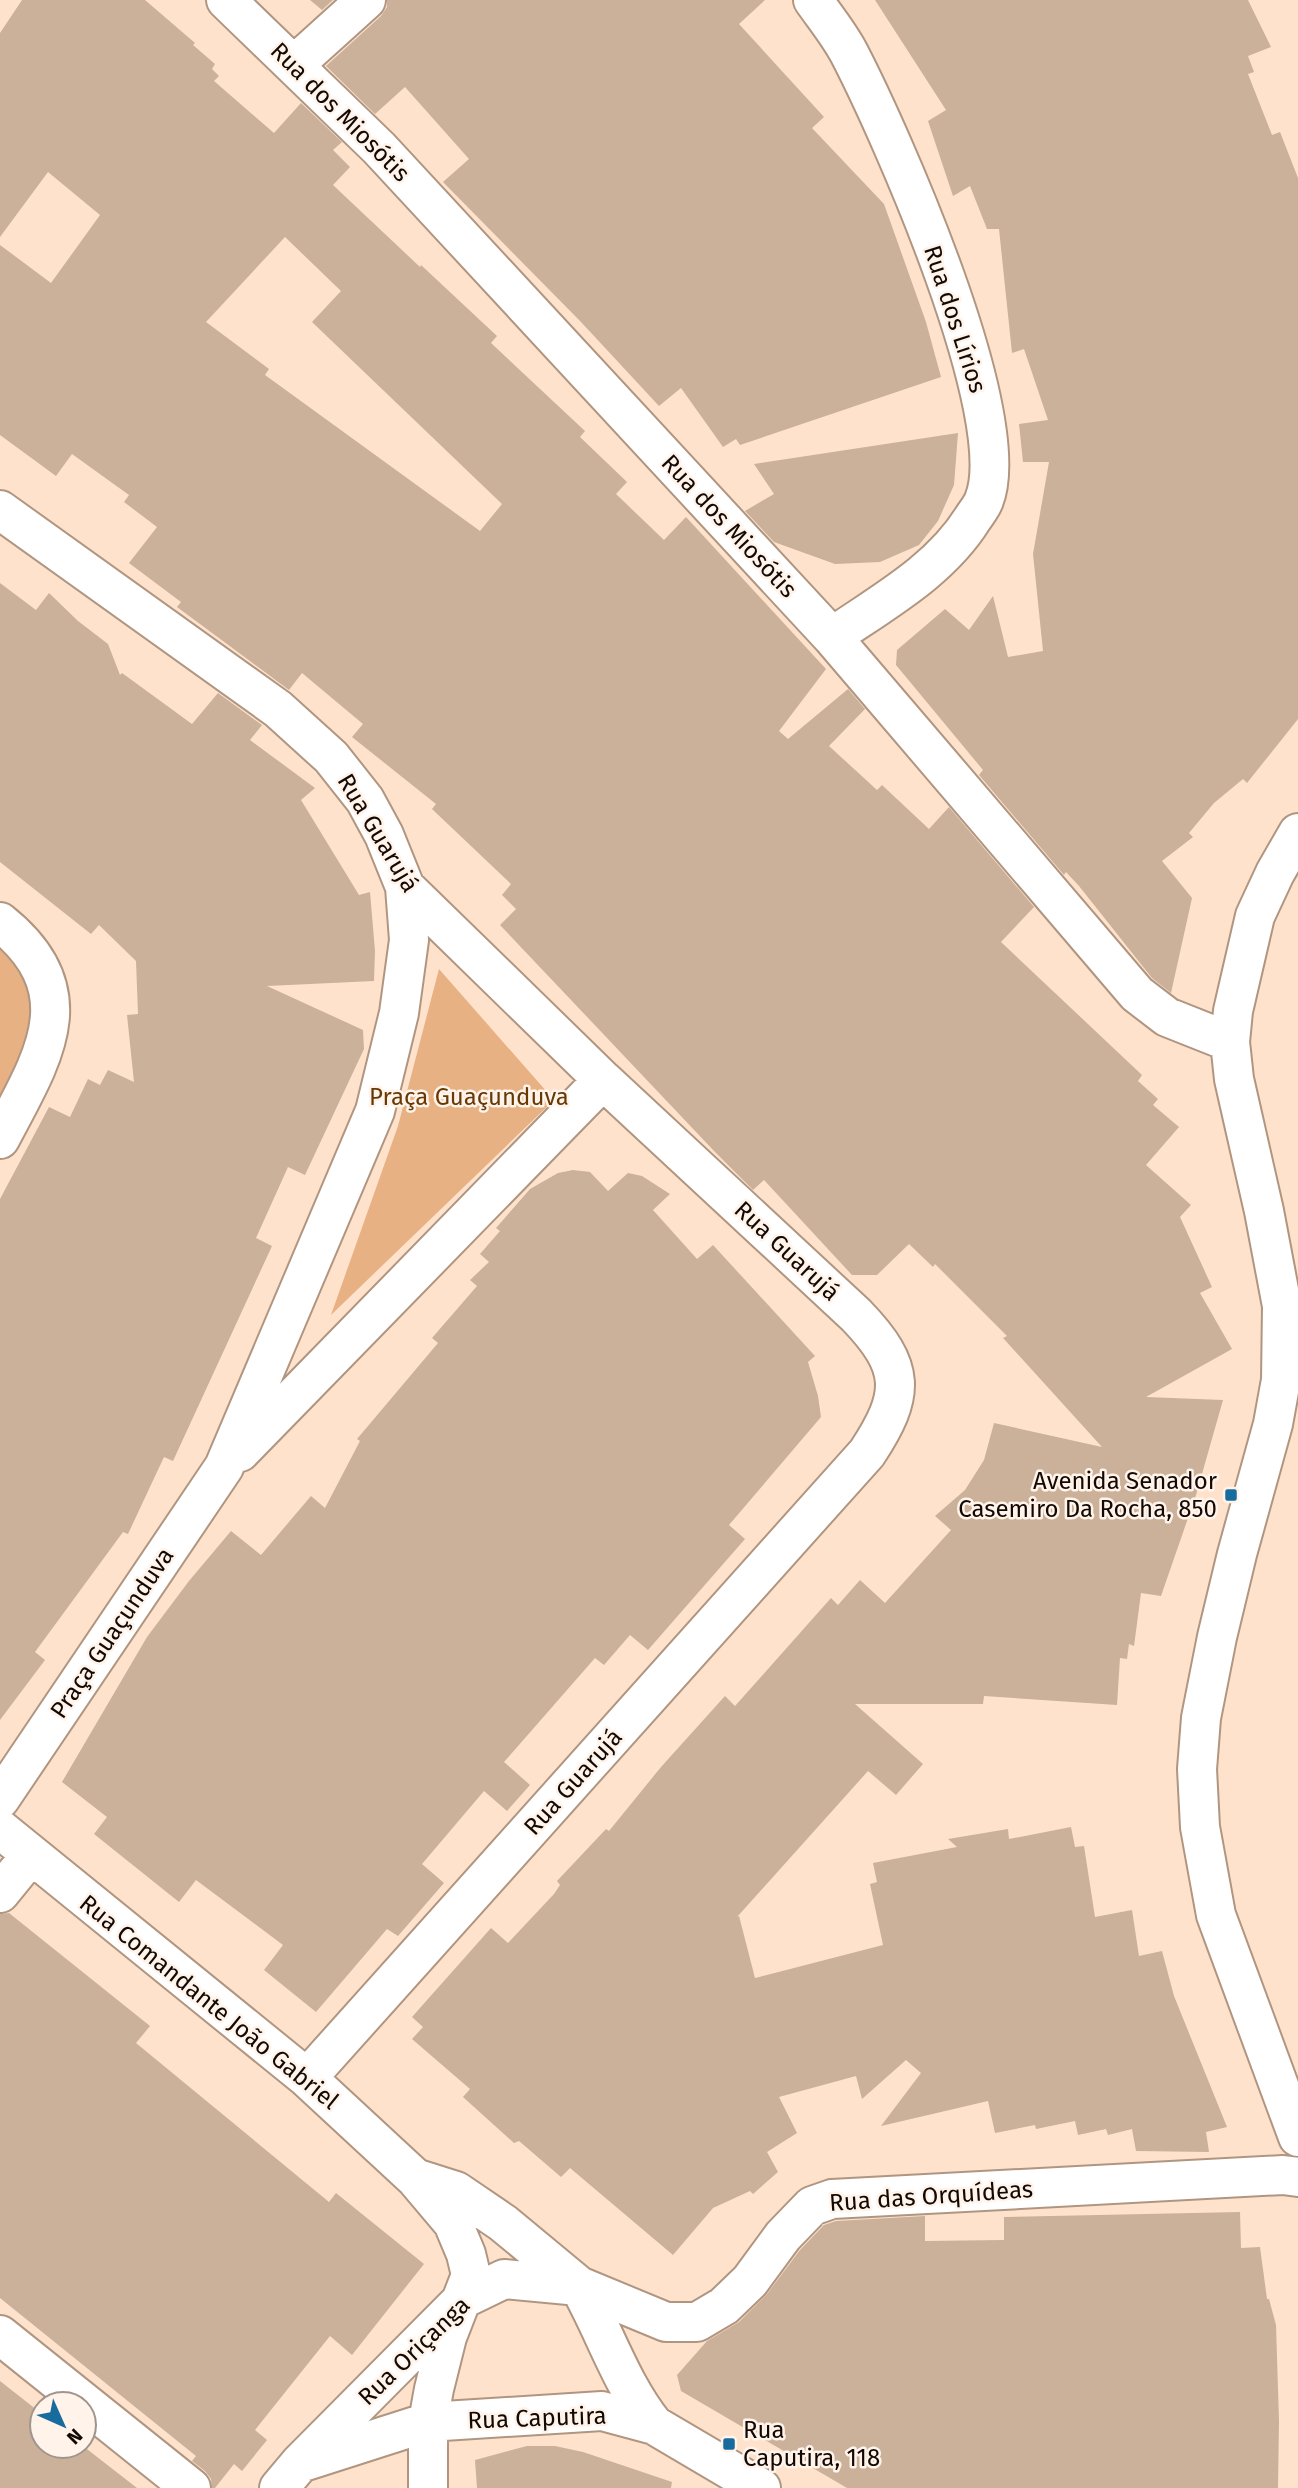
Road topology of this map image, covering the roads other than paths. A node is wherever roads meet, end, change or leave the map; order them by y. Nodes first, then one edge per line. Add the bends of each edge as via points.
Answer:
1 (226, 0) edge
2 (366, 0) edge
3 (813, 0) edge
4 (294, 65) junction
5 (0, 510) edge
6 (832, 638) junction
7 (1298, 833) edge
8 (405, 887) junction
9 (0, 922) edge
10 (1230, 1042) junction
11 (603, 1080) junction
12 (0, 1139) edge
13 (1287, 1280) edge
14 (1286, 1422) edge
15 (224, 1467) junction
16 (0, 1799) edge
17 (0, 1829) edge
18 (30, 1855) junction
19 (0, 1893) edge
20 (307, 2078) junction
21 (1298, 2137) edge
22 (1298, 2177) edge
23 (415, 2178) junction
24 (579, 2286) junction
25 (463, 2298) junction
26 (0, 2335) edge
27 (428, 2422) junction
28 (654, 2425) junction
29 (290, 2475) edge
30 (191, 2488) edge
31 (428, 2488) edge
32 (761, 2488) edge

1 - 4 street, Rua dos Miosótis
2 - 4 street
3 - 6 street, Rua dos Lírios via 848,50 908,177 968,346 990,461 985,499 948,551
4 - 6 street, Rua dos Miosótis via 379,148
5 - 8 street, Rua Guarujá via 278,709 331,757 365,800
6 - 10 street, Rua dos Miosótis via 1137,993 1167,1017
7 - 10 street via 1255,916
8 - 11 street, Rua Guarujá
8 - 15 street, Praça Guaçunduva via 409,940 399,1013 375,1111
9 - 12 street via 30,950 45,975 52,1020 35,1073
10 - 13 street via 1242,1119
11 - 15 street, Praça Guaçunduva
11 - 20 street, Rua Guarujá via 878,1338 894,1374 892,1406 867,1453 809,1520
13 - 14 street via 1281,1380
14 - 21 street via 1237,1554 1201,1718 1197,1769 1200,1827 1216,1915
15 - 16 street, Praça Guaçunduva
17 - 18 street, Rua Comandante João Gabriel
18 - 19 street
18 - 20 street, Rua Comandante João Gabriel
20 - 23 street, Rua Comandante João Gabriel
22 - 24 street, Rua das Orquídeas via 832,2199 812,2206 750,2281 724,2306 697,2322 666,2322
23 - 24 street, Rua Comandante João Gabriel via 456,2191
23 - 25 street, Rua Comandante João Gabriel via 453,2223 466,2254 471,2275
24 - 25 street, Rua Oriçanga via 504,2278
24 - 28 street via 626,2384
25 - 27 street, Rua Comandante João Gabriel via 446,2337
25 - 29 street, Rua Oriçanga
26 - 30 street
27 - 28 street, Rua Caputira via 602,2410
27 - 29 street, Rua Caputira
27 - 31 street, Rua Comandante João Gabriel
28 - 32 street, Rua Caputira

